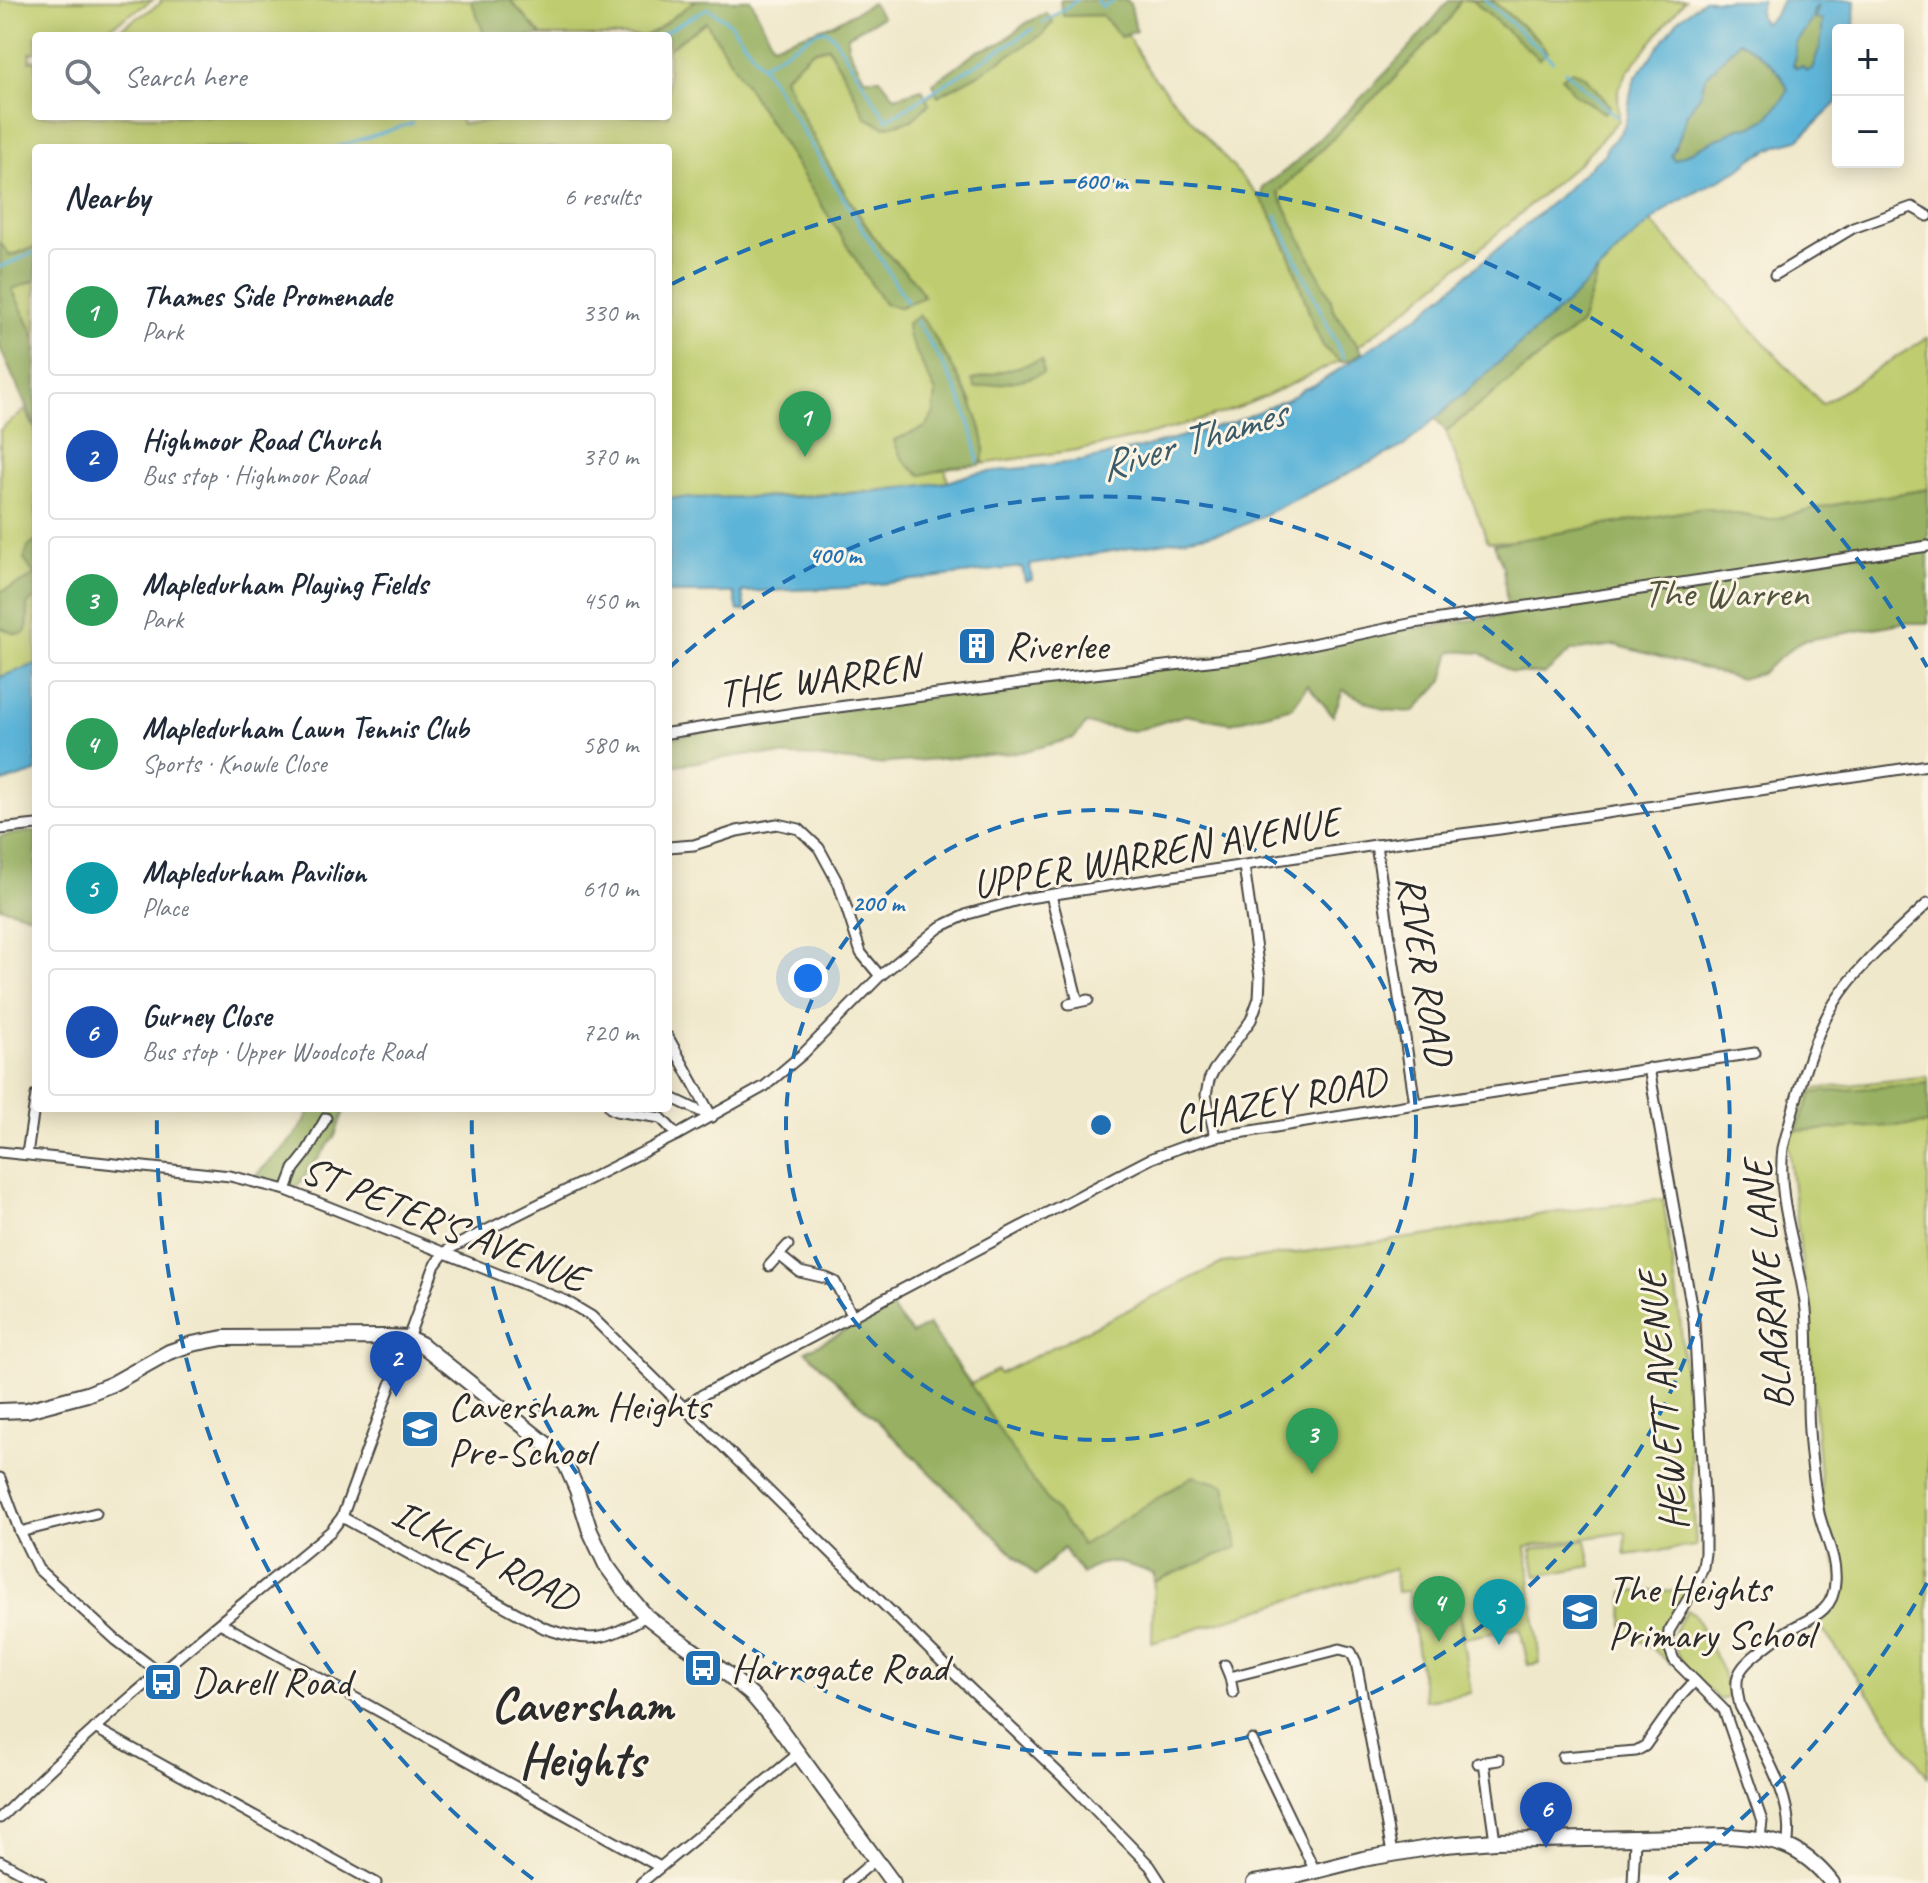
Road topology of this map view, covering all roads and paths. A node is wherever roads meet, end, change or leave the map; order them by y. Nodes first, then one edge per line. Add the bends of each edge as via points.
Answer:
1 (1928, 216) edge
2 (1775, 275) dead end
3 (1928, 546) edge
4 (672, 732) edge
5 (1928, 765) edge
6 (32, 825) edge
7 (0, 829) edge
8 (1376, 845) junction
9 (672, 847) edge
10 (1244, 866) junction
11 (1051, 895) junction
12 (1928, 903) edge
13 (880, 976) junction
14 (1078, 1002) dead end
15 (672, 1044) edge
16 (1755, 1053) dead end
17 (1649, 1068) junction
18 (672, 1098) edge
19 (1415, 1104) junction
20 (33, 1112) edge
21 (622, 1112) edge
22 (712, 1117) junction
23 (326, 1118) dead end
24 (677, 1135) junction
25 (1215, 1137) junction
26 (0, 1152) edge
27 (27, 1154) junction
28 (286, 1190) junction
29 (788, 1245) dead end
30 (444, 1253) junction
31 (779, 1255) junction
32 (769, 1266) dead end
33 (853, 1317) junction
34 (408, 1338) junction
35 (685, 1407) junction
36 (0, 1411) edge
37 (0, 1478) edge
38 (96, 1513) dead end
39 (342, 1517) junction
40 (20, 1532) junction
41 (646, 1616) junction
42 (220, 1623) junction
43 (1225, 1665) dead end
44 (160, 1673) junction
45 (1230, 1677) junction
46 (1695, 1681) junction
47 (1233, 1693) dead end
48 (1740, 1706) junction
49 (1724, 1710) junction
50 (95, 1728) junction
51 (1252, 1740) dead end
52 (798, 1754) junction
53 (1563, 1757) dead end
54 (1499, 1760) dead end
55 (0, 1818) edge
56 (1760, 1838) junction
57 (1635, 1839) junction
58 (1495, 1841) junction
59 (1787, 1846) junction
60 (1392, 1853) junction
61 (875, 1860) junction
62 (0, 1861) edge
63 (660, 1867) junction
64 (1315, 1871) junction
65 (1298, 1879) edge
66 (41, 1883) edge
67 (376, 1883) edge
68 (641, 1883) edge
69 (848, 1883) edge
70 (893, 1883) edge
71 (1161, 1883) edge
72 (1254, 1883) edge
73 (1633, 1883) edge
74 (1832, 1883) edge

1 - 2 street via 1912,207 1853,228
3 - 4 street, THE WARREN via 1414,623 1253,656 816,709
5 - 8 street, UPPER WARREN AVENUE
6 - 7 street
8 - 10 street, UPPER WARREN AVENUE
8 - 19 street, RIVER ROAD
9 - 13 street via 777,824 799,829 819,848 839,885 861,953
10 - 11 street, UPPER WARREN AVENUE
10 - 25 street via 1259,998 1251,1020 1209,1080 1206,1095
11 - 13 street, UPPER WARREN AVENUE via 995,905 940,927
11 - 14 street
12 - 48 street, BLAGRAVE LANE via 1868,960 1835,1002 1816,1041 1783,1148 1784,1203 1807,1312 1814,1477 1835,1583 1826,1609 1788,1630 1740,1671
13 - 22 street, UPPER WARREN AVENUE via 789,1066
15 - 22 street
16 - 17 street, CHAZEY ROAD
17 - 19 street, CHAZEY ROAD
17 - 46 street, HEWETT AVENUE via 1694,1321 1705,1553 1698,1580 1668,1638 1674,1660
18 - 22 street
19 - 25 street, CHAZEY ROAD
20 - 27 street
21 - 24 street via 661,1118
22 - 24 street, UPPER WARREN AVENUE
23 - 28 street
24 - 30 street, UPPER WARREN AVENUE
25 - 33 street, CHAZEY ROAD via 1152,1158
26 - 27 street, ST PETER'S AVENUE
27 - 28 street, ST PETER'S AVENUE via 230,1176
28 - 30 street, ST PETER'S AVENUE
29 - 31 street
30 - 34 street
30 - 35 street, ST PETER'S AVENUE via 591,1316
31 - 32 street
31 - 33 street via 800,1272 835,1282
33 - 35 street, CHAZEY ROAD
34 - 36 main road via 223,1338 169,1352 87,1394 27,1410
34 - 39 street
34 - 41 main road via 566,1465 606,1565
35 - 71 street, ST PETER'S AVENUE via 1067,1781
37 - 40 street
38 - 40 street
39 - 41 street, ILKLEY ROAD via 544,1628 572,1638 607,1637
39 - 42 street
40 - 44 street via 38,1569
41 - 52 main road via 752,1695
42 - 44 street
42 - 63 street
43 - 45 street
44 - 50 street
45 - 47 street
45 - 60 street via 1340,1649 1351,1652
46 - 49 street, HEWETT AVENUE
46 - 53 street via 1645,1746
48 - 49 street
48 - 59 street via 1775,1775 1789,1819
49 - 56 street, HEWETT AVENUE via 1762,1821
50 - 55 street
50 - 67 street
51 - 64 street
52 - 61 main road
52 - 63 street
54 - 58 street via 1481,1763
56 - 57 main road
56 - 59 main road
57 - 58 main road
57 - 73 street
58 - 60 main road
59 - 74 main road via 1814,1862
60 - 64 main road
61 - 69 street
61 - 70 main road
62 - 66 street
63 - 68 street
64 - 65 main road
65 - 72 main road

